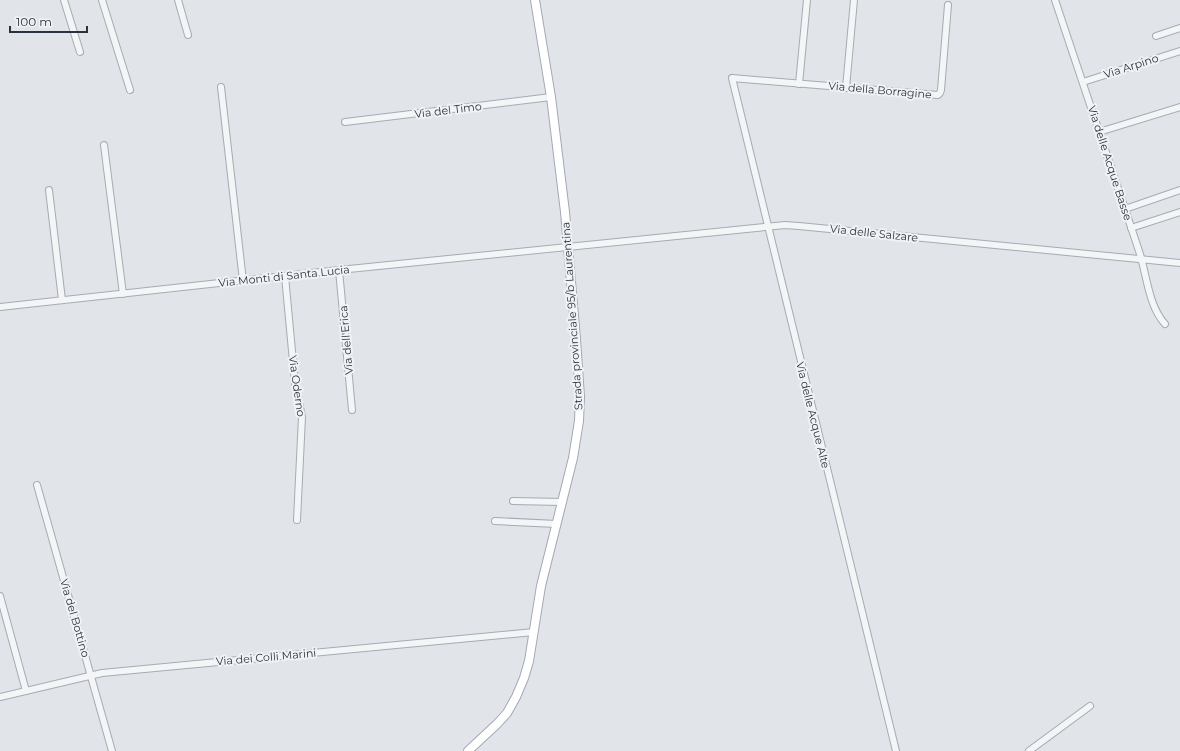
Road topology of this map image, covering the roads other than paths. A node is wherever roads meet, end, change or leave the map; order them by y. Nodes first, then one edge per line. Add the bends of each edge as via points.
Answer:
1 (64, 0) edge
2 (102, 0) edge
3 (178, 0) edge
4 (536, 0) edge
5 (806, 0) edge
6 (854, 0) edge
7 (1055, 0) edge
8 (948, 5) dead end
9 (1180, 28) edge
10 (188, 35) dead end
11 (1156, 36) dead end
12 (1180, 51) edge
13 (80, 52) dead end
14 (732, 78) joint
15 (1082, 82) junction
16 (799, 84) junction
17 (221, 87) dead end
18 (846, 88) junction
19 (130, 90) dead end
20 (551, 98) junction
21 (1180, 107) edge
22 (345, 122) dead end
23 (1099, 132) junction
24 (104, 145) dead end
25 (49, 190) dead end
26 (1180, 190) edge
27 (1125, 209) junction
28 (1180, 212) edge
29 (768, 227) junction
30 (1131, 228) junction
31 (568, 247) junction
32 (1142, 259) junction
33 (1180, 263) edge
34 (339, 270) junction
35 (285, 276) junction
36 (243, 281) junction
37 (123, 294) junction
38 (62, 300) junction
39 (0, 307) edge
40 (1165, 324) dead end
41 (352, 410) dead end
42 (37, 485) dead end
43 (513, 501) dead end
44 (562, 502) junction
45 (297, 520) dead end
46 (495, 521) dead end
47 (557, 524) junction
48 (0, 596) edge
49 (534, 632) junction
50 (91, 675) junction
51 (26, 691) junction
52 (0, 697) edge
53 (1090, 706) dead end
54 (112, 751) edge
55 (468, 751) edge
56 (896, 751) edge
57 (1029, 751) edge

1 - 13 street
2 - 19 street
3 - 10 street
4 - 20 main road, Strada provinciale 95/b Laurentina
5 - 16 street
6 - 18 street
7 - 15 street, Via delle Acque Basse
8 - 18 street, Via della Borragine via 939,94
9 - 11 street
12 - 15 street, Via Arpino
14 - 16 street, Via della Borragine
14 - 29 street, Via delle Acque Alte
15 - 23 street, Via delle Acque Basse
16 - 18 street, Via della Borragine
17 - 36 street
20 - 22 street, Via del Timo
20 - 31 main road, Strada provinciale 95/b Laurentina
21 - 23 street
23 - 27 street, Via delle Acque Basse
24 - 37 street
25 - 38 street
26 - 27 street
27 - 30 street, Via delle Acque Basse
28 - 30 street
29 - 31 street, Via delle Salzare
29 - 32 street, Via delle Salzare via 799,226
29 - 56 street, Via delle Acque Alte
30 - 32 street, Via delle Acque Basse
31 - 34 street, Via Monti di Santa Lucia
31 - 44 main road, Strada provinciale 95/b Laurentina via 580,412
32 - 33 street, Via delle Salzare
32 - 40 street, Via delle Acque Basse via 1154,307
34 - 35 street, Via Monti di Santa Lucia
34 - 41 street, Via dell'Erica
35 - 36 street, Via Monti di Santa Lucia
35 - 45 street, Via Oderno via 295,380 302,417
36 - 37 street, Via Monti di Santa Lucia
37 - 38 street, Via Monti di Santa Lucia
38 - 39 street, Via Monti di Santa Lucia
42 - 50 street, Via del Bottino
43 - 44 street
44 - 47 main road, Strada provinciale 95/b Laurentina
46 - 47 street
47 - 49 main road, Strada provinciale 95/b Laurentina
48 - 51 street
49 - 50 street, Via dei Colli Marini
49 - 55 main road, Strada provinciale 95/b Laurentina via 524,678 513,704 497,724
50 - 51 street, Via dei Colli Marini
50 - 54 street, Via del Bottino
51 - 52 street, Via dei Colli Marini
53 - 57 street

